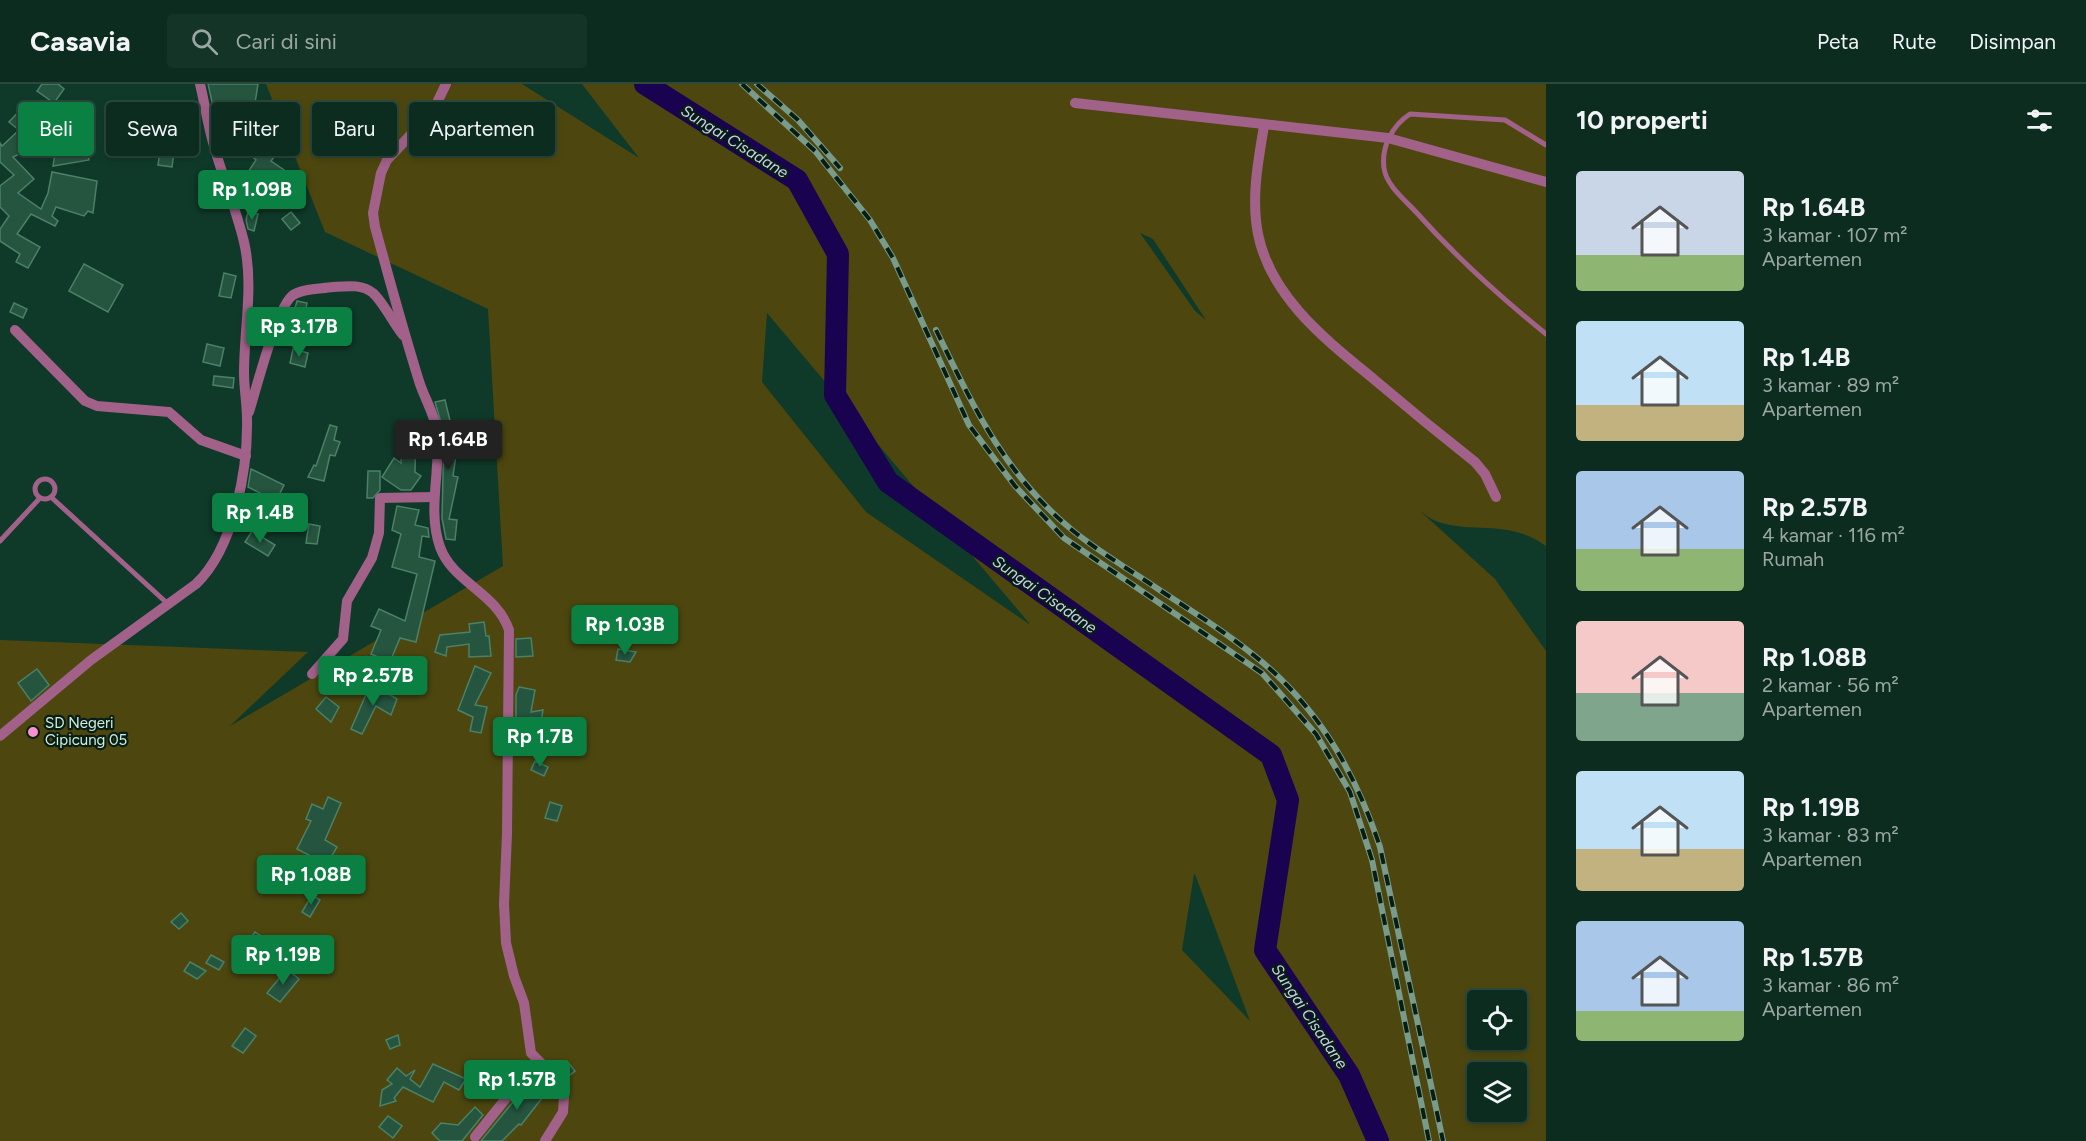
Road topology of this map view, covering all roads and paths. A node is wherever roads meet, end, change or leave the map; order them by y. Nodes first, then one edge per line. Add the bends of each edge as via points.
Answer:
1 (200, 84) edge
2 (446, 84) edge
3 (1075, 103) dead end
4 (1264, 126) junction
5 (1388, 138) junction
6 (1546, 146) edge
7 (1546, 182) edge
8 (15, 330) dead end
9 (1546, 334) edge
10 (407, 340) junction
11 (247, 418) junction
12 (246, 456) junction
13 (434, 496) junction
14 (51, 497) junction
15 (1496, 497) dead end
16 (40, 498) junction
17 (0, 540) edge
18 (168, 604) junction
19 (312, 674) dead end
20 (0, 736) edge
21 (537, 1060) junction
22 (475, 1137) dead end
23 (544, 1141) edge

1 - 11 street via 246,257
2 - 10 street via 432,111 387,160 373,213
3 - 4 street
4 - 5 street
4 - 15 street via 1256,179 1256,220 1262,250 1279,284 1324,338 1475,462
5 - 6 lane via 1410,114 1429,114 1505,120
5 - 7 street
5 - 9 lane via 1384,169 1395,189 1454,254
8 - 12 street via 85,401 97,406 169,412 201,440
10 - 11 street via 374,294 362,288 352,285 293,295 286,302 268,350
10 - 13 street via 438,434
11 - 12 street
12 - 18 street via 220,555 209,572
13 - 19 street via 380,498 379,533 372,558 347,601 343,639
13 - 21 street via 437,537 446,558 499,607 509,630 506,943 524,1003 528,1042
14 - 16 lane
14 - 16 lane via 54,486 44,480 35,487
14 - 18 lane
16 - 17 lane
18 - 20 street via 91,660
21 - 22 street
21 - 23 street via 559,1081 565,1104

